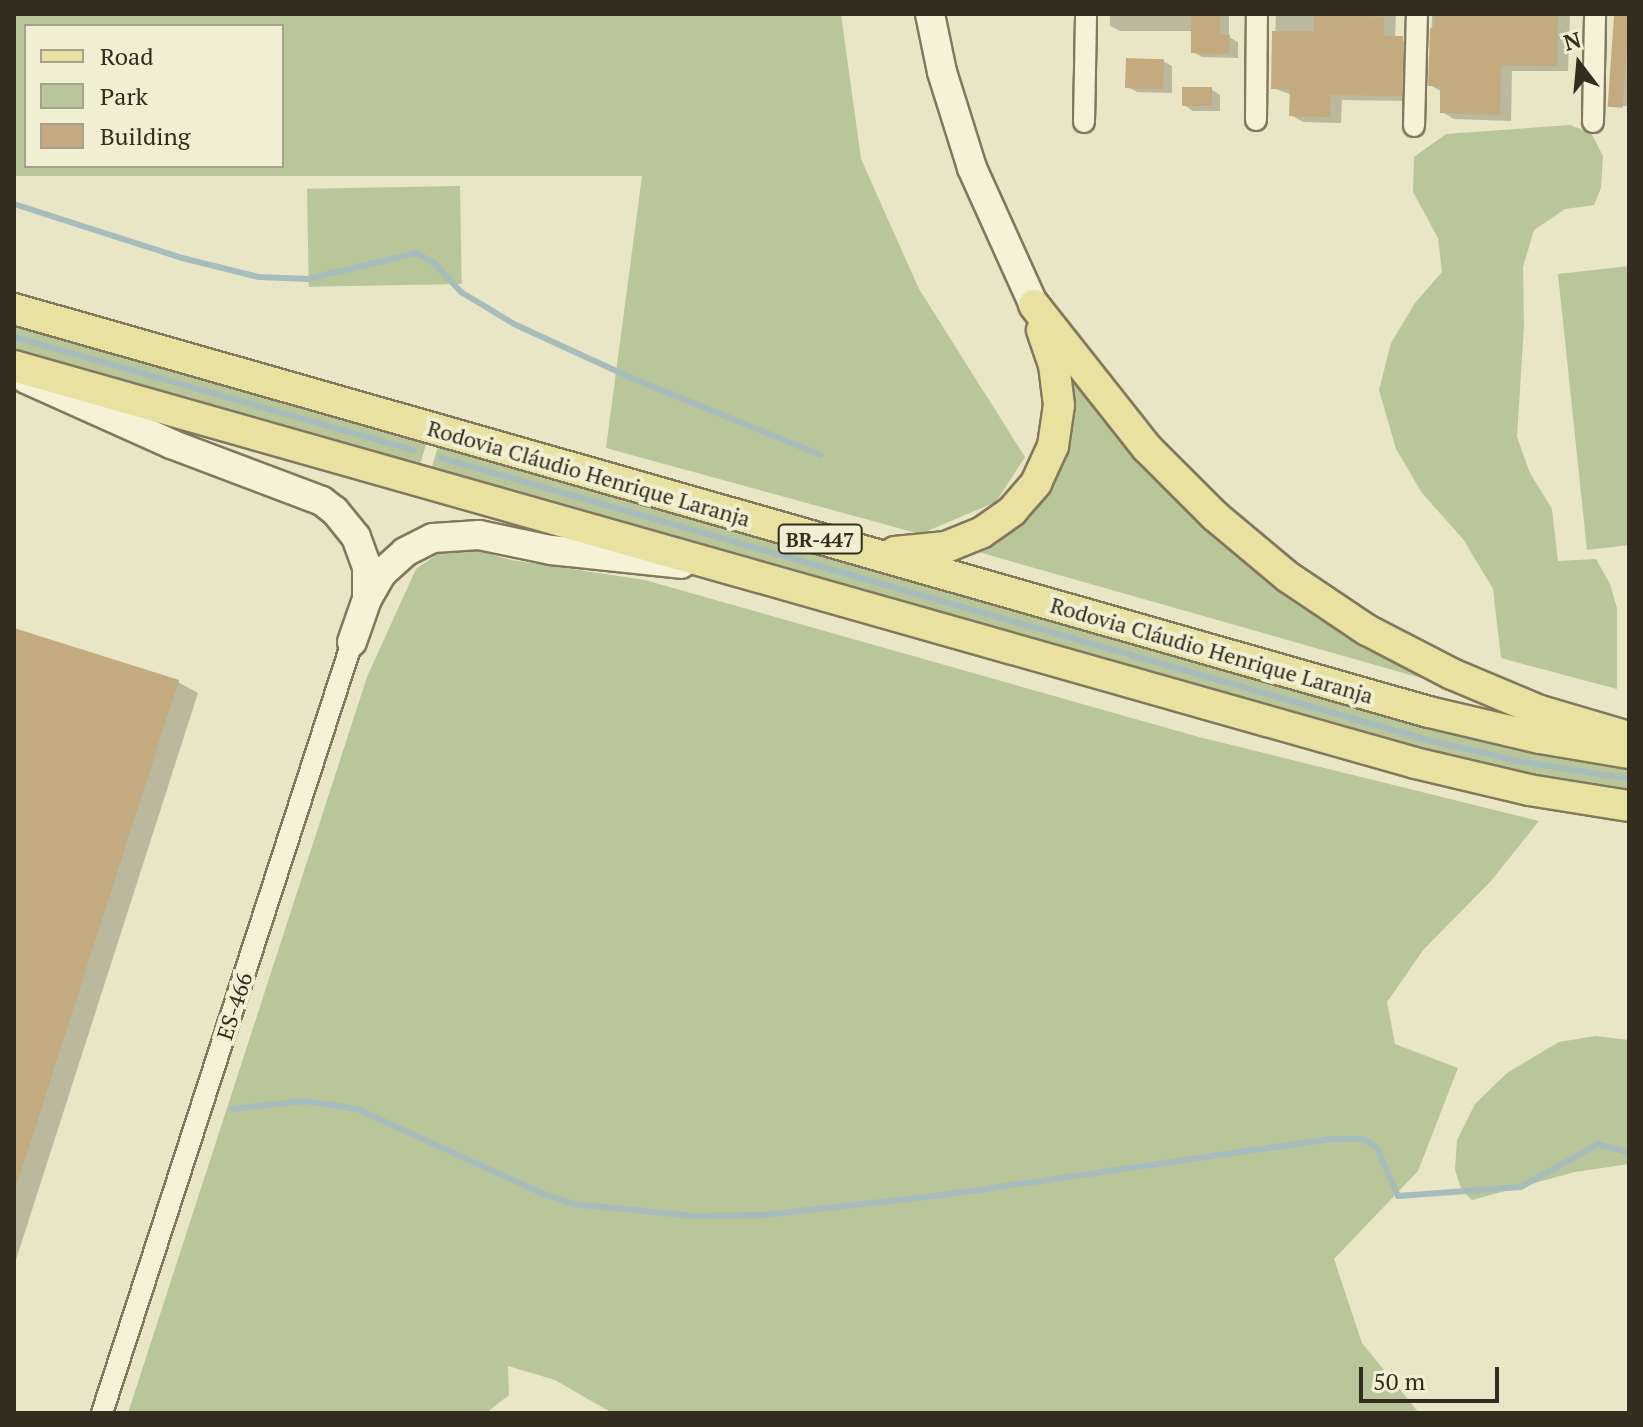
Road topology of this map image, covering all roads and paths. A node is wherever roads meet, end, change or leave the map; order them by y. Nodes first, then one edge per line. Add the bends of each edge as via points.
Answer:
1 (930, 14) edge
2 (1086, 14) edge
3 (1257, 14) edge
4 (1417, 14) edge
5 (1595, 14) edge
6 (1256, 120) dead end
7 (1084, 122) dead end
8 (1593, 122) dead end
9 (1414, 126) dead end
10 (1034, 305) junction
11 (14, 309) edge
12 (14, 366) edge
13 (14, 373) edge
14 (872, 553) junction
15 (733, 569) junction
16 (367, 599) junction
17 (352, 642) joint
18 (1629, 737) edge
19 (1629, 753) edge
20 (1629, 806) edge
21 (102, 1413) edge

1 - 10 street via 972,168
2 - 7 street
3 - 6 street
4 - 9 street
5 - 8 street
10 - 14 main road via 1054,365 1059,405 1053,446 1036,483 1012,511 964,541 928,550
10 - 18 main road via 1169,471 1288,577 1367,630 1452,674 1540,711
11 - 14 main road, Rodovia Cláudio Henrique Laranja / BR-447
12 - 15 main road, BR-447
13 - 16 street, ES-466 via 143,432 322,501 356,537 367,567
14 - 19 main road, Rodovia Cláudio Henrique Laranja / BR-447 via 1429,712
15 - 16 street, ES-466 via 448,535 405,552 382,573
15 - 20 main road, BR-447 via 1415,763 1529,790
16 - 17 street, ES-466
17 - 21 street, ES-466

